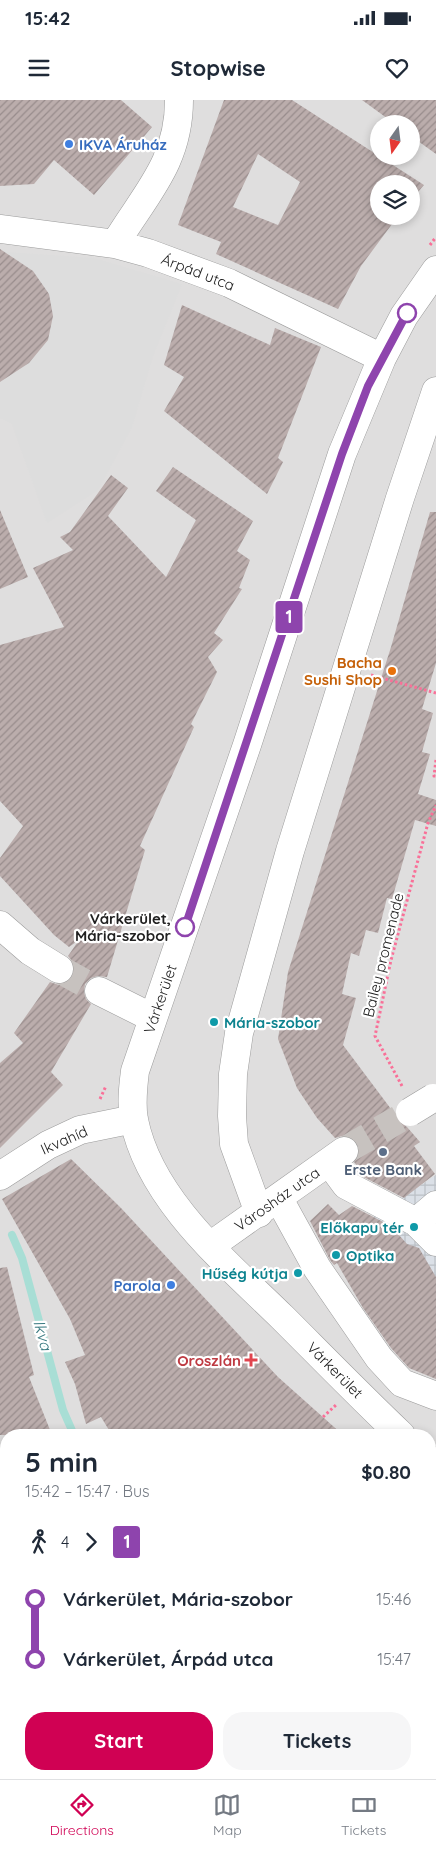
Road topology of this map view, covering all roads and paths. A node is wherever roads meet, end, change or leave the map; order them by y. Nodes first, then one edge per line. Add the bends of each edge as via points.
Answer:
1 (179, 100) edge
2 (0, 229) edge
3 (115, 244) junction
4 (436, 270) edge
5 (382, 358) junction
6 (436, 391) edge
7 (363, 673) dead end
8 (436, 693) edge
9 (436, 760) edge
10 (436, 776) edge
11 (436, 806) edge
12 (0, 925) edge
13 (59, 969) tunnel mouth
14 (99, 991) tunnel mouth
15 (153, 1018) junction
16 (417, 1103) edge
17 (134, 1119) junction
18 (5, 1173) edge
19 (436, 1204) edge
20 (269, 1206) junction
21 (416, 1222) junction
22 (436, 1242) edge
23 (210, 1246) junction
24 (436, 1396) edge
25 (395, 1429) edge

1 - 3 street via 172,150 158,180
2 - 3 street, Árpád utca
3 - 5 street, Árpád utca via 229,283
4 - 5 street, Várkerület via 404,316
5 - 15 street, Várkerület via 342,454
6 - 20 street via 290,851 239,1033 233,1074 233,1134 243,1173
7 - 8 path
9 - 10 path
11 - 16 path, Bailey promenade via 428,823 391,960 375,1036 402,1085
12 - 13 street via 30,951
14 - 15 street
15 - 17 street, Várkerület via 135,1071 132,1093
17 - 18 street, Ikvahíd via 80,1130 48,1145
17 - 23 street, Várkerület via 142,1147 161,1184 190,1225
19 - 21 street
20 - 21 street, Városház utca via 337,1157 346,1185
20 - 23 street, Városház utca
20 - 24 street via 317,1268 379,1358 402,1383
21 - 22 street
23 - 25 street, Várkerület

